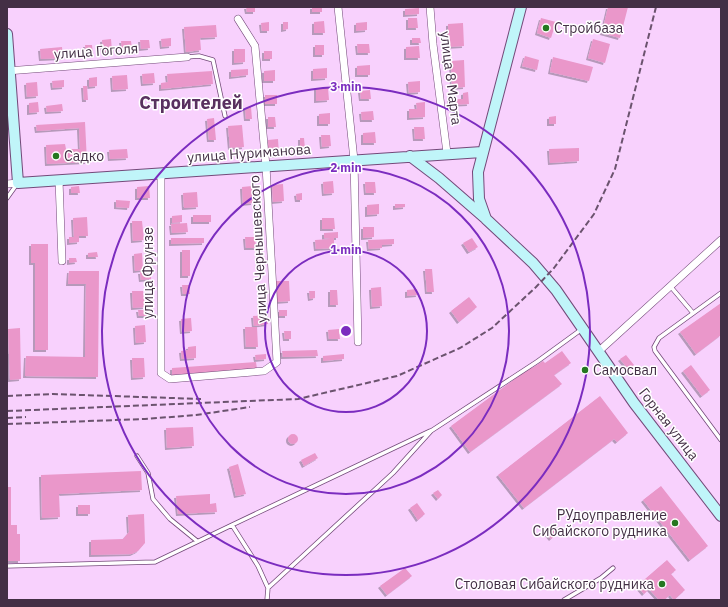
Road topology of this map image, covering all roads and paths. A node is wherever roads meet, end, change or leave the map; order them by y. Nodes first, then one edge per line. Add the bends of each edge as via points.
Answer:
1 (338, 7) edge
2 (430, 7) edge
3 (520, 7) edge
4 (238, 19) dead end
5 (7, 34) edge
6 (188, 57) joint
7 (9, 71) edge
8 (225, 116) dead end
9 (482, 152) junction
10 (447, 153) junction
11 (410, 156) junction
12 (354, 160) junction
13 (266, 166) junction
14 (162, 173) junction
15 (59, 180) junction
16 (18, 183) junction
17 (7, 184) edge
18 (7, 198) edge
19 (486, 219) junction
20 (721, 240) edge
21 (62, 261) dead end
22 (670, 286) junction
23 (721, 293) edge
24 (693, 313) junction
25 (582, 329) junction
26 (358, 342) dead end
27 (598, 352) junction
28 (161, 373) joint
29 (431, 430) junction
30 (721, 440) edge
31 (137, 456) dead end
32 (721, 516) edge
33 (232, 525) junction
34 (196, 541) junction
35 (7, 566) edge
36 (613, 568) dead end
37 (268, 588) junction
38 (267, 600) edge
39 (564, 600) edge

1 - 12 street
2 - 10 street, улица 8 Марта via 432,44
3 - 9 main road
4 - 13 street, улица Чернышевского via 255,46
5 - 7 main road
6 - 7 street, улица Гоголя
6 - 8 lane via 199,56 213,60
7 - 16 main road
9 - 10 main road, улица Нуриманова
9 - 19 main road via 478,172 478,194
10 - 11 main road, улица Нуриманова
11 - 12 main road, улица Нуриманова
11 - 19 main road, Горная улица
12 - 13 main road, улица Нуриманова
12 - 26 street
13 - 14 main road, улица Нуриманова
13 - 28 street, улица Чернышевского via 277,362 264,371 170,379
14 - 15 main road, улица Нуриманова
14 - 28 street, улица Фрунзе
15 - 16 main road, улица Нуриманова
15 - 21 street
16 - 17 street, улица Нуриманова
16 - 18 lane
19 - 25 main road, Горная улица via 533,263 556,290
20 - 22 street
22 - 24 lane
22 - 27 street
23 - 24 lane
24 - 30 lane via 659,338 654,346 655,351
25 - 27 main road, Горная улица
25 - 29 lane via 538,361
27 - 32 main road, Горная улица
29 - 33 lane
29 - 37 lane via 393,473
31 - 34 lane via 148,473 153,499 170,519
33 - 34 lane
33 - 37 lane via 258,566
34 - 35 lane via 155,562
36 - 39 lane
37 - 38 lane

